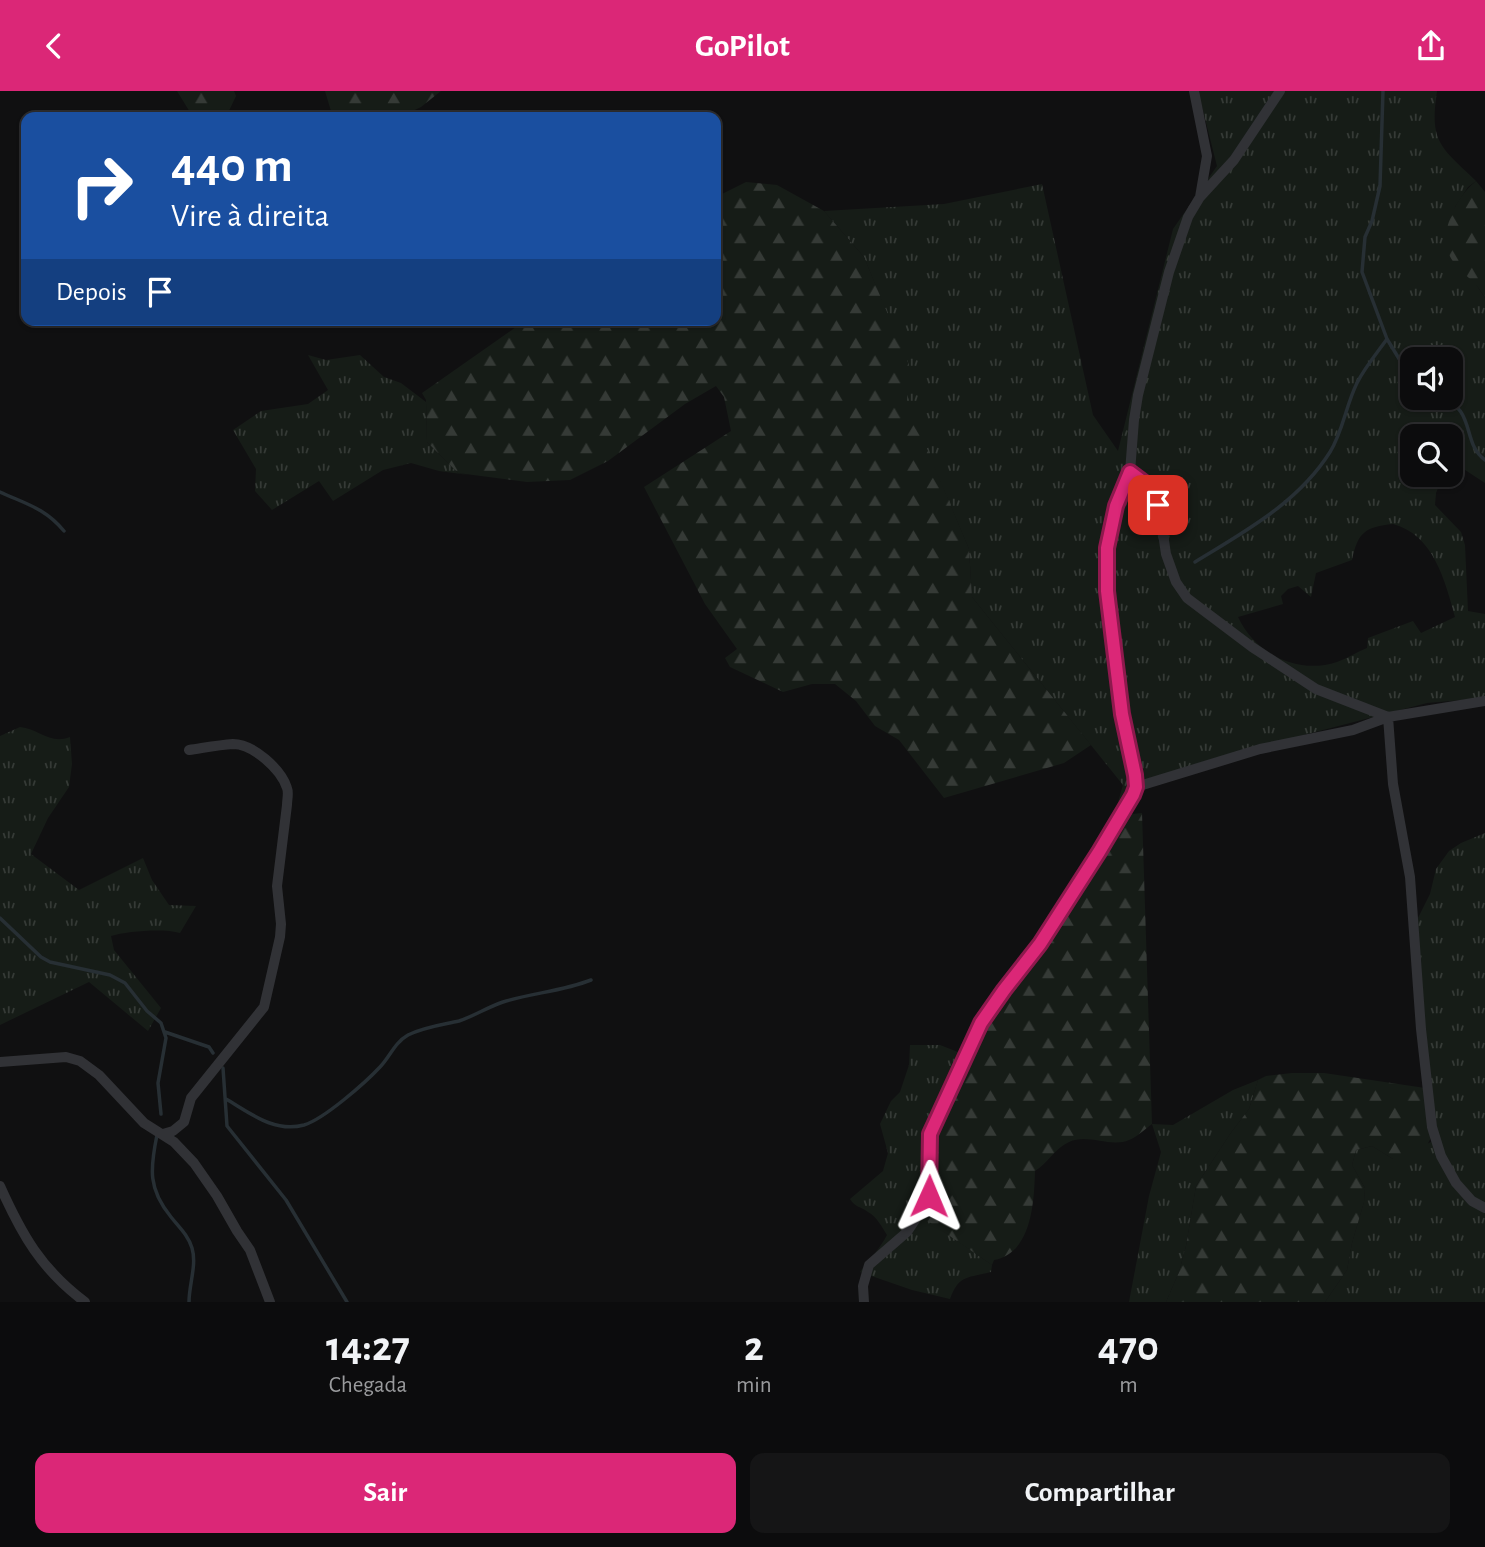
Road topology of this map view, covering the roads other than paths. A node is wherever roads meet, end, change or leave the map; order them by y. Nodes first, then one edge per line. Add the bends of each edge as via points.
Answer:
1 (1194, 91) edge
2 (1280, 91) edge
3 (1200, 197) junction
4 (1130, 472) junction
5 (1485, 701) edge
6 (1388, 717) junction
7 (189, 750) dead end
8 (1136, 787) junction
9 (0, 1062) edge
10 (163, 1134) junction
11 (0, 1186) edge
12 (1485, 1208) edge
13 (85, 1302) edge
14 (270, 1302) edge
15 (864, 1302) edge

1 - 3 street via 1206,156
2 - 3 street via 1234,160
3 - 4 street via 1169,272 1136,408
4 - 6 street via 1150,487 1158,501 1166,554 1187,598 1316,689
4 - 8 street via 1116,506 1107,548 1107,591
5 - 6 street
6 - 8 street via 1353,730 1229,757
6 - 12 street via 1393,784 1410,877 1432,1127 1456,1183
7 - 10 street via 245,746 263,757 284,782 288,793 277,886 281,924 264,1007 191,1098 184,1122
8 - 15 street via 1040,944 981,1023 930,1134 929,1196 907,1231 869,1265
9 - 10 street via 57,1057 80,1061 144,1123
10 - 14 street via 186,1153 217,1196 250,1250
11 - 13 street via 34,1253

